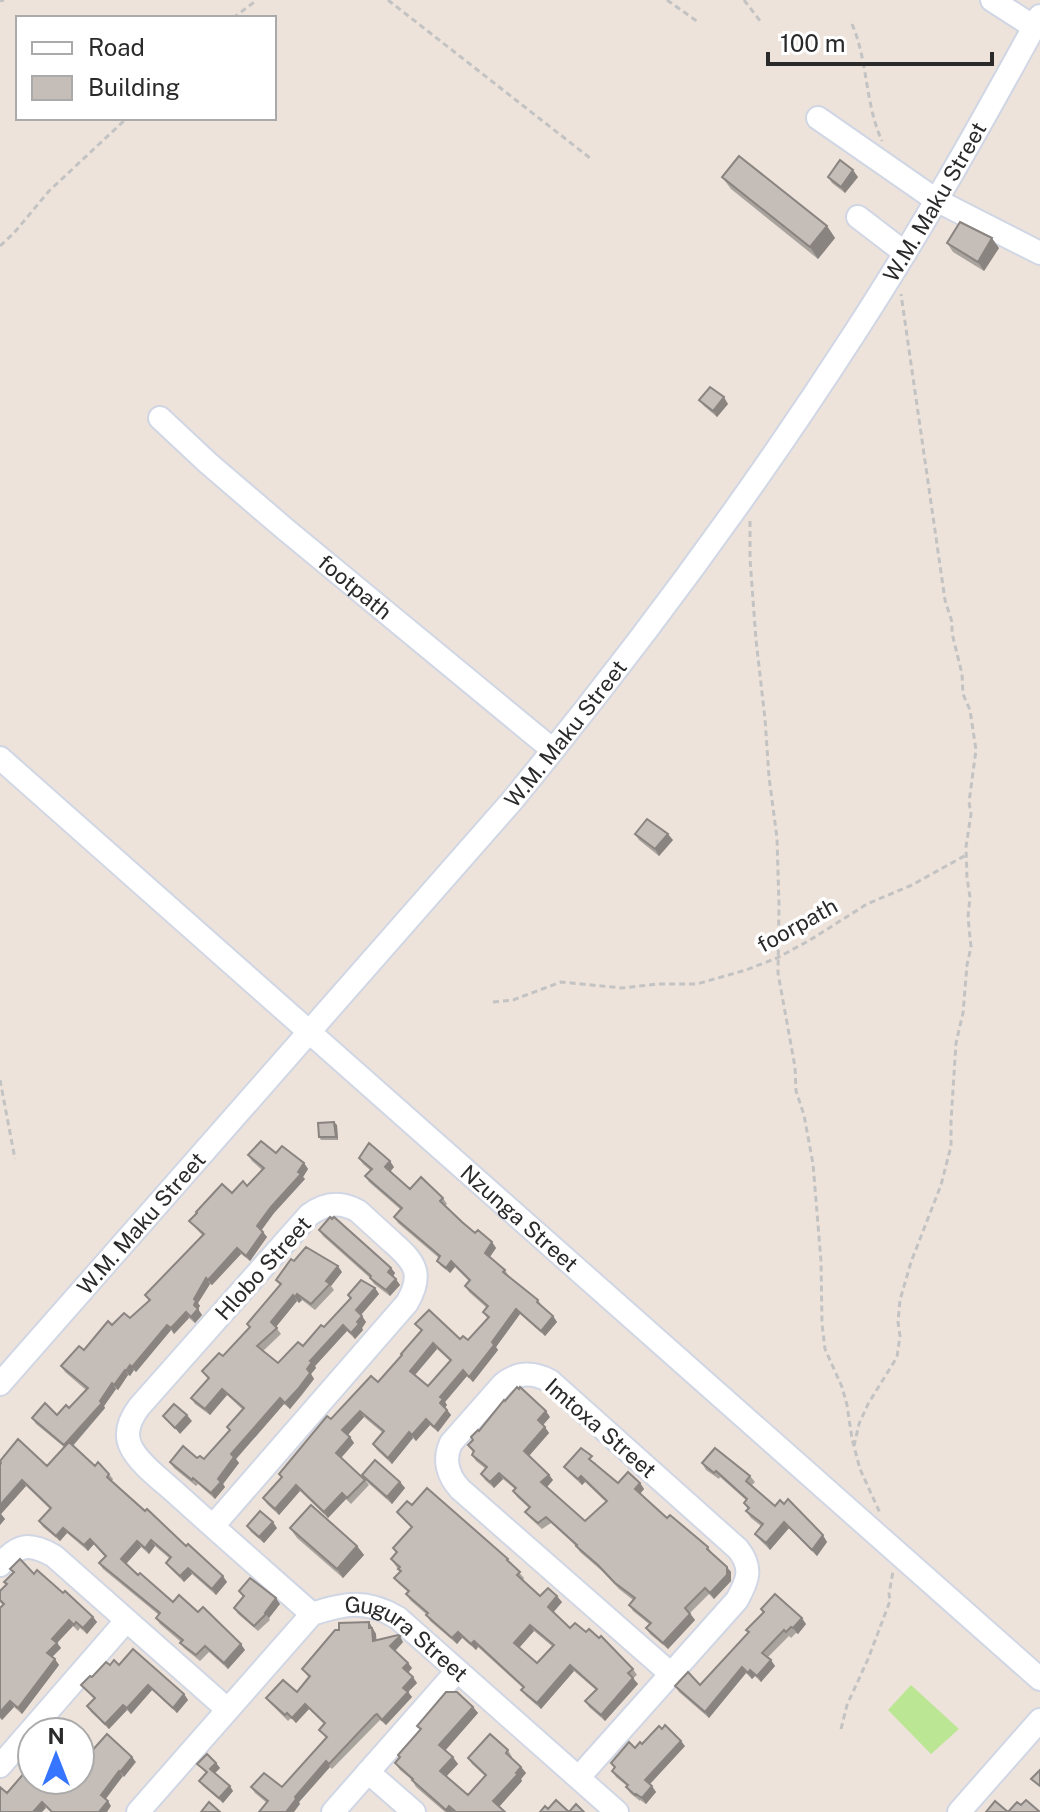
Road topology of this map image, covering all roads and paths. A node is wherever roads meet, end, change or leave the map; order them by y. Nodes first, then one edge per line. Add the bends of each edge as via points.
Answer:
1 (257, 0) edge
2 (388, 0) edge
3 (667, 0) edge
4 (744, 0) edge
5 (992, 0) edge
6 (236, 16) edge
7 (698, 22) dead end
8 (761, 22) dead end
9 (1037, 22) edge
10 (852, 24) dead end
11 (818, 118) dead end
12 (125, 120) edge
13 (590, 158) dead end
14 (889, 167) junction
15 (936, 200) junction
16 (858, 217) dead end
17 (0, 246) edge
18 (905, 253) junction
19 (1040, 253) edge
20 (901, 294) dead end
21 (160, 418) dead end
22 (750, 489) junction
23 (553, 750) junction
24 (0, 758) edge
25 (966, 854) junction
26 (777, 958) junction
27 (493, 1002) dead end
28 (308, 1032) junction
29 (0, 1080) edge
30 (15, 1159) dead end
31 (0, 1384) edge
32 (854, 1446) junction
33 (213, 1526) junction
34 (886, 1542) junction
35 (0, 1565) edge
36 (893, 1565) dead end
37 (312, 1614) junction
38 (126, 1621) junction
39 (457, 1671) junction
40 (671, 1674) junction
41 (1040, 1679) edge
42 (227, 1709) junction
43 (1040, 1720) edge
44 (841, 1729) dead end
45 (0, 1766) edge
46 (368, 1772) junction
47 (579, 1777) junction
48 (138, 1812) edge
49 (333, 1812) edge
50 (414, 1812) edge
51 (617, 1812) edge
52 (959, 1812) edge

1 - 6 path
2 - 13 path
3 - 7 path
4 - 8 path
5 - 9 street
9 - 15 street, W.M. Maku Street
10 - 14 path
11 - 14 street
12 - 17 path
14 - 15 street
15 - 18 street, W.M. Maku Street
15 - 19 street
16 - 18 street
18 - 22 street, W.M. Maku Street
20 - 25 path via 945,600 974,734
21 - 23 street, footpath
22 - 23 street, W.M. Maku Street
22 - 26 path via 756,640 777,838
23 - 28 street, W.M. Maku Street
24 - 28 street, Nzunga Street
25 - 26 path, foorpath
25 - 32 path via 971,947 956,1043 951,1146 900,1300 897,1357 868,1404
26 - 27 path, foorpath via 697,984 622,988 561,982
26 - 32 path via 796,1091 813,1164 825,1349 842,1387
28 - 31 street, W.M. Maku Street
28 - 34 street, Nzunga Street
29 - 30 path
32 - 34 path via 884,1522
33 - 33 street, Hlobo Street via 139,1459 128,1442 129,1424 309,1215 328,1205 348,1205 410,1259 416,1276 412,1294
33 - 37 street, Hlobo Street
34 - 41 street, Nzunga Street
35 - 38 street via 21,1548 44,1551
36 - 44 path via 890,1601
37 - 39 street, Gugura Street via 352,1604 385,1610
37 - 42 street, Gugura Street
38 - 42 street
38 - 45 street
39 - 46 street
39 - 47 street, Gugura Street
40 - 40 street, Imtoxa Street via 449,1474 451,1443 510,1378 531,1374 550,1381 745,1558 748,1577 737,1600
40 - 47 street, Imtoxa Street
42 - 48 street, Gugura Street
43 - 52 street
46 - 49 street
46 - 50 street
47 - 51 street, Gugura Street

